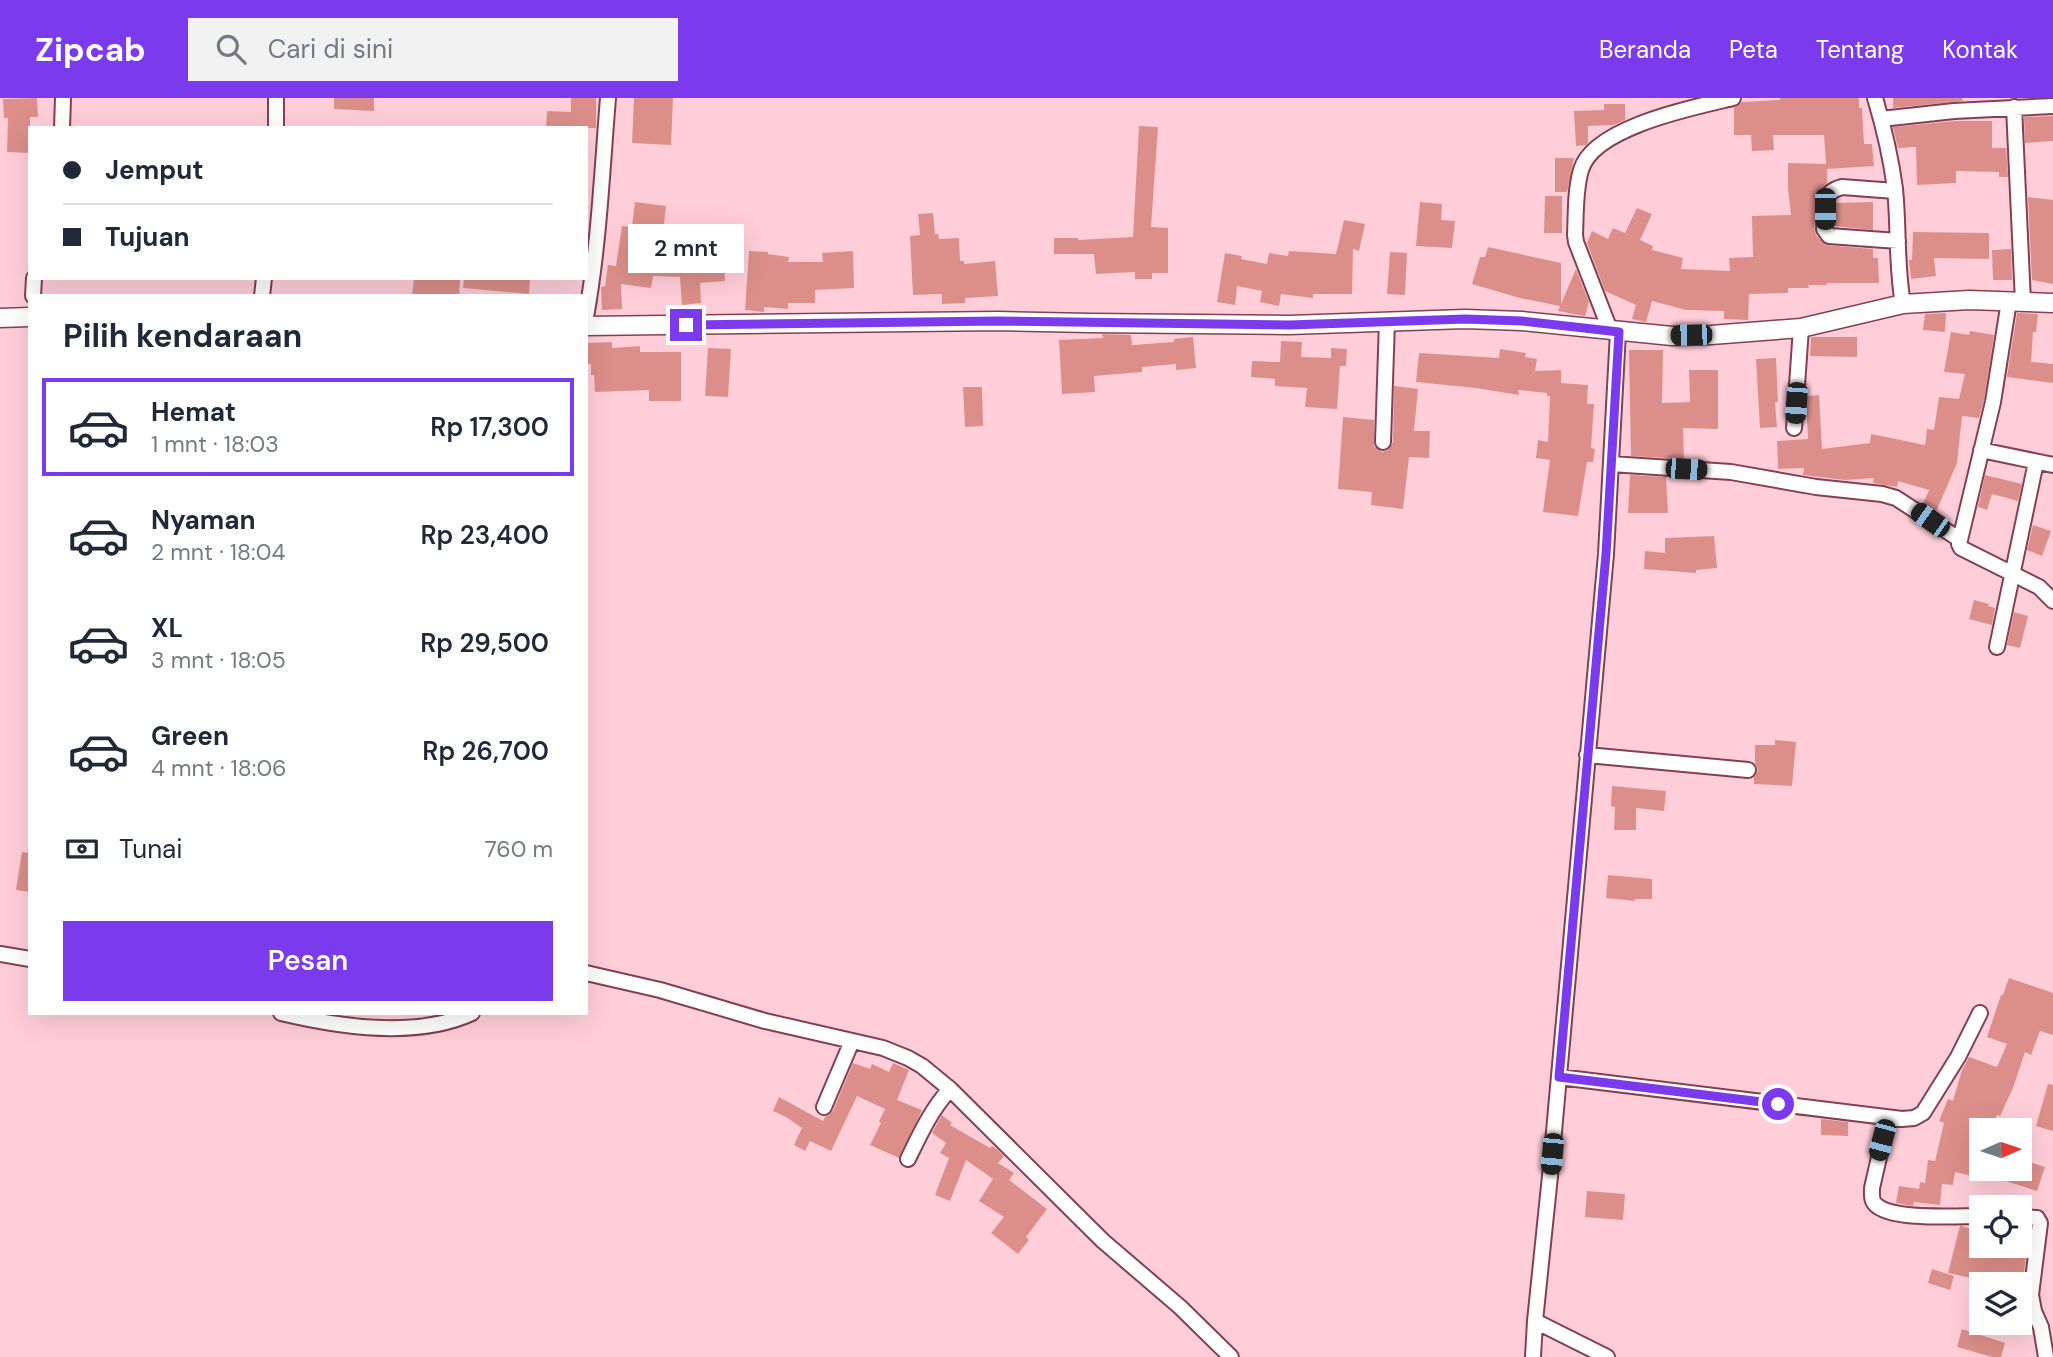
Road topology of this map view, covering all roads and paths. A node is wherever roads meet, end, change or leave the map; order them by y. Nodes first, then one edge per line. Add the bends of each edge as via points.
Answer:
1 (63, 98) edge
2 (276, 98) edge
3 (608, 98) edge
4 (1733, 98) edge
5 (1875, 98) edge
6 (2053, 106) edge
7 (2014, 107) junction
8 (1881, 119) junction
9 (62, 126) edge
10 (276, 126) edge
11 (1895, 191) junction
12 (1898, 241) junction
13 (2016, 302) junction
14 (2053, 303) edge
15 (1903, 304) junction
16 (588, 306) edge
17 (28, 317) edge
18 (0, 318) edge
19 (1387, 321) junction
20 (588, 326) edge
21 (1801, 328) junction
22 (1614, 331) junction
23 (1794, 428) dead end
24 (1383, 442) dead end
25 (1981, 450) junction
26 (2036, 462) junction
27 (1611, 464) junction
28 (2053, 465) edge
29 (1959, 539) junction
30 (2010, 579) junction
31 (2053, 601) edge
32 (1997, 647) dead end
33 (1587, 755) junction
34 (1748, 770) dead end
35 (0, 954) edge
36 (28, 959) edge
37 (588, 973) edge
38 (1980, 1013) dead end
39 (467, 1015) edge
40 (311, 1017) edge
41 (852, 1041) junction
42 (1559, 1077) junction
43 (950, 1089) junction
44 (824, 1107) dead end
45 (1888, 1118) junction
46 (908, 1159) dead end
47 (1969, 1216) edge
48 (2032, 1218) edge
49 (1535, 1321) junction
50 (1231, 1357) edge
51 (1533, 1357) edge
52 (1607, 1357) edge
53 (2046, 1357) edge

1 - 9 street
2 - 10 street
3 - 16 street
4 - 22 street via 1643,122 1595,149 1581,169 1576,242
5 - 8 street
6 - 7 street
7 - 8 street
7 - 13 street
8 - 11 street
11 - 12 street
11 - 12 street via 1835,189 1826,199 1824,229 1829,236
12 - 15 street
13 - 14 street
13 - 15 street
13 - 25 street
15 - 21 street
17 - 18 street
19 - 20 street
19 - 22 street via 1493,319
19 - 24 street
21 - 22 street via 1672,336
21 - 23 street
22 - 27 street
25 - 26 street
25 - 29 street
26 - 28 street
26 - 30 street
27 - 29 street via 1731,472 1882,494 1896,498
27 - 33 street
29 - 30 street via 1961,548
30 - 31 street via 2039,587
30 - 32 street
33 - 34 street
33 - 42 street
35 - 36 street
37 - 41 street
38 - 45 street via 1923,1113 1914,1118
39 - 40 street via 392,1028
41 - 43 street via 908,1058
41 - 44 street
42 - 45 street
42 - 49 street
43 - 46 street via 931,1113
43 - 50 street via 1103,1241
45 - 47 street via 1872,1188 1874,1204 1900,1215
48 - 53 street via 2040,1223 2031,1295
49 - 51 street
49 - 52 street

